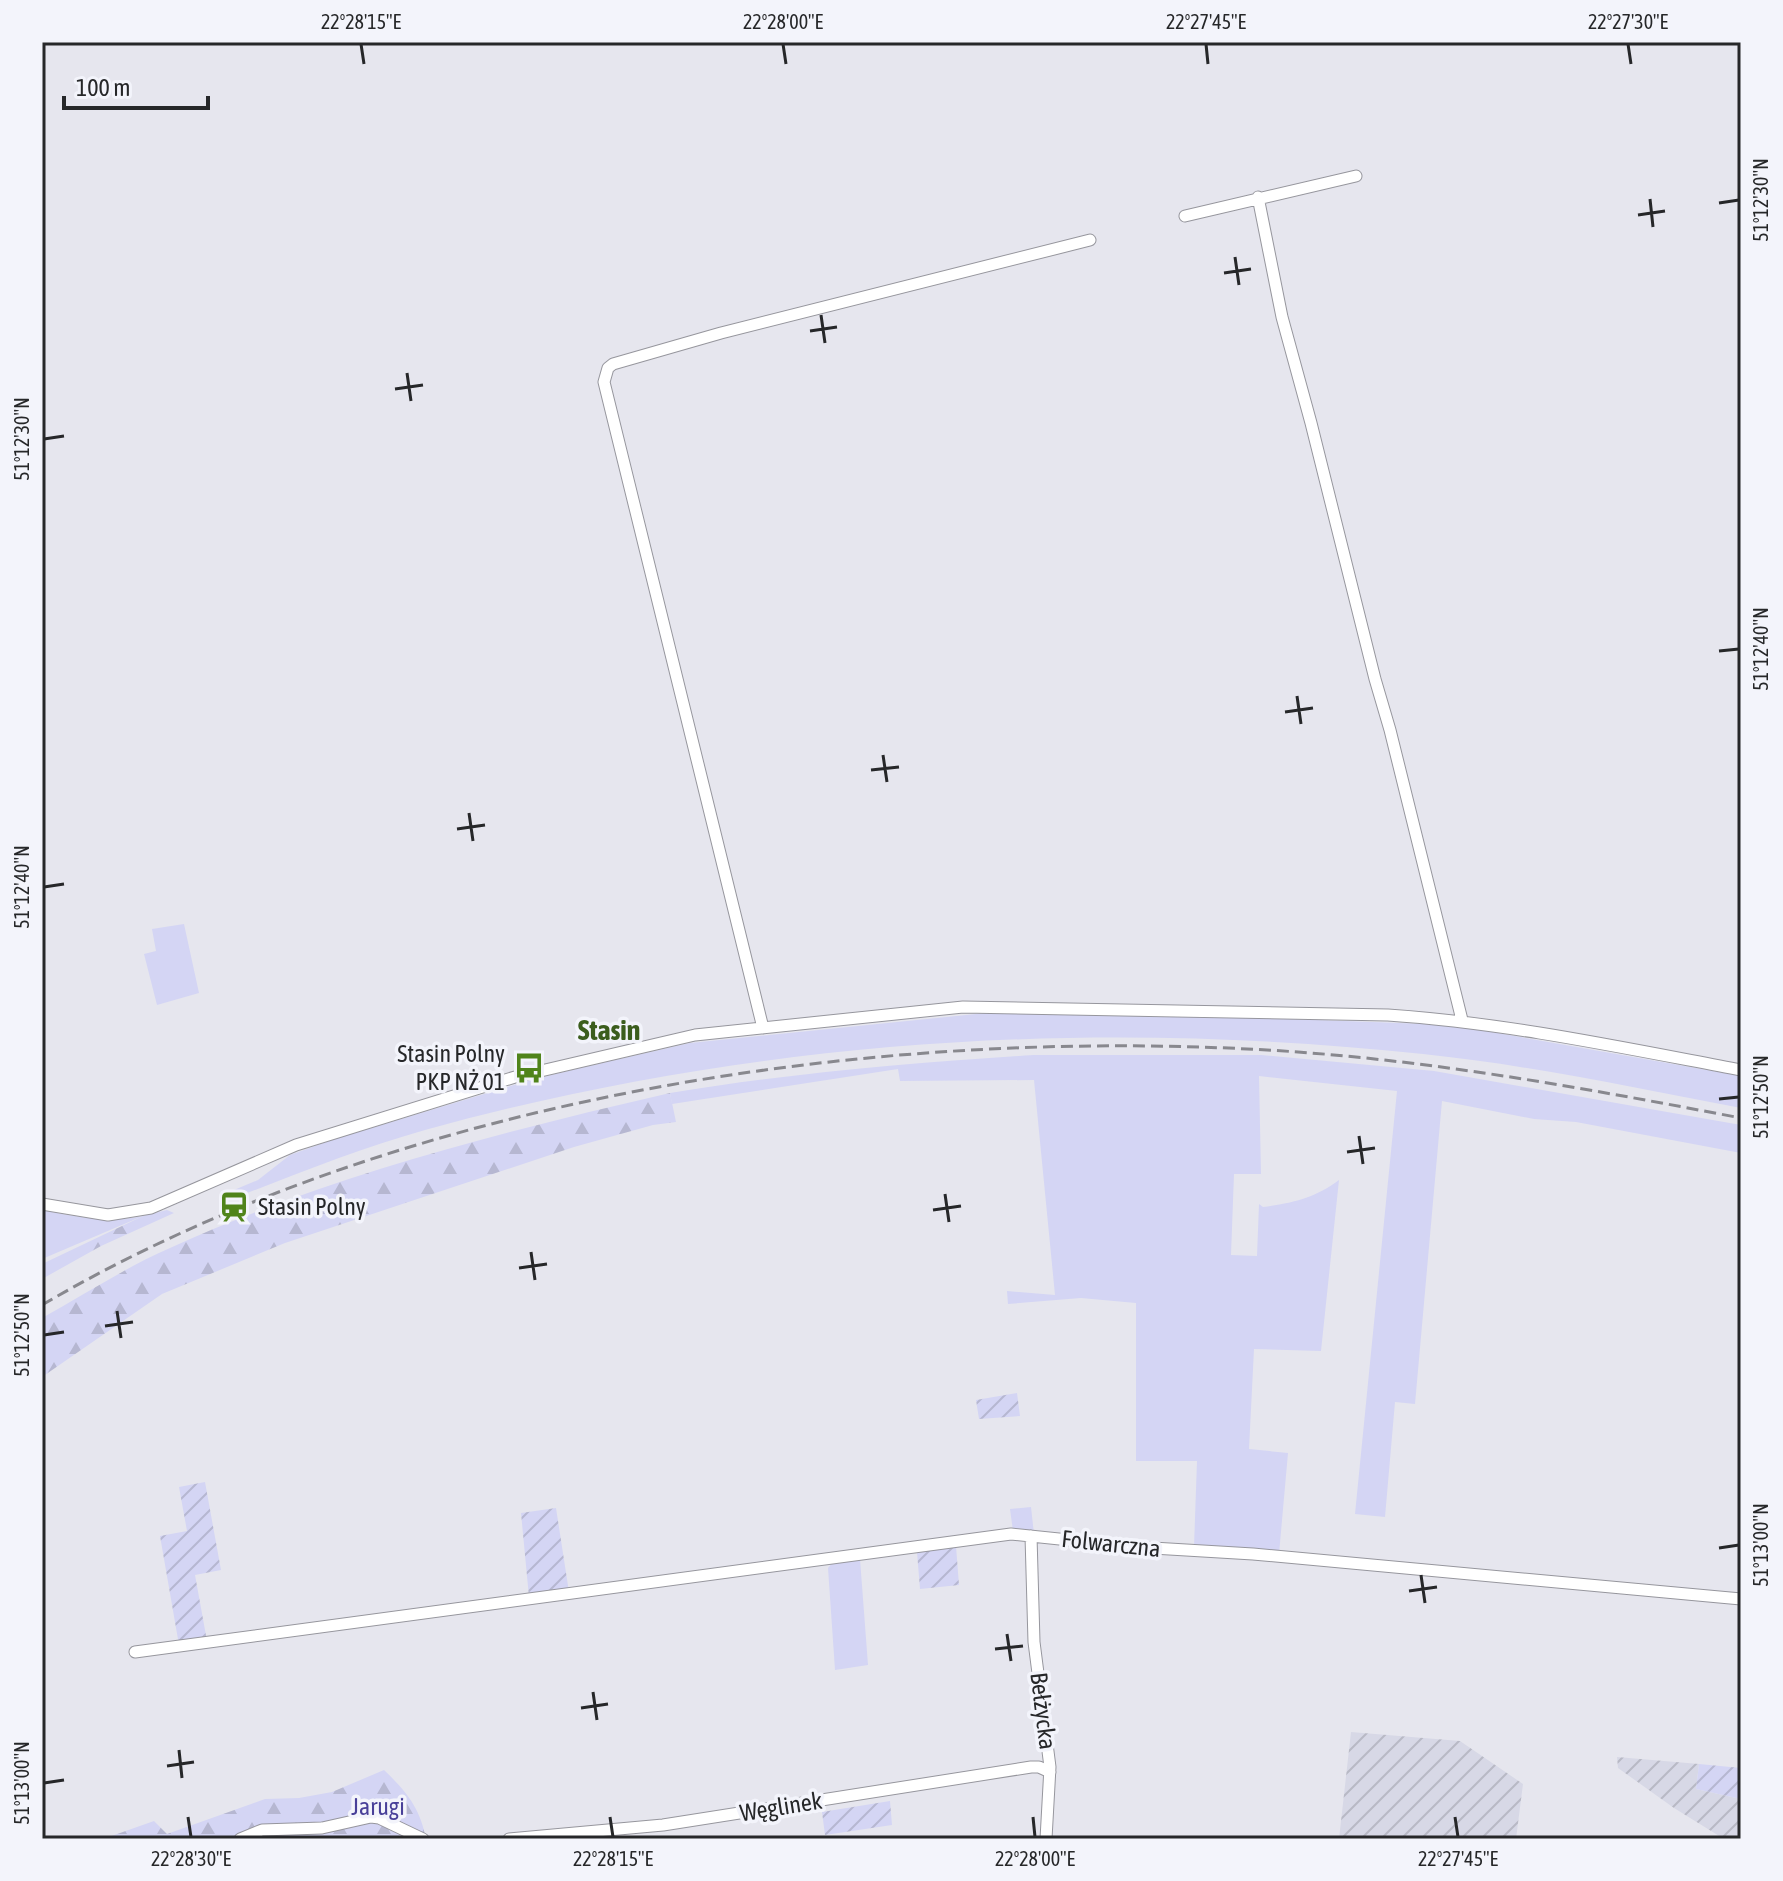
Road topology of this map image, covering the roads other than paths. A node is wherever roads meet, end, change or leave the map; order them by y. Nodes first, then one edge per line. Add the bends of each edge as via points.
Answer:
1 (1356, 176) dead end
2 (1258, 197) junction
3 (1185, 216) dead end
4 (1090, 240) dead end
5 (1462, 1020) junction
6 (763, 1028) junction
7 (1741, 1070) edge
8 (42, 1204) edge
9 (1031, 1536) junction
10 (1741, 1599) edge
11 (135, 1652) dead end
12 (1050, 1772) junction
13 (240, 1839) edge
14 (423, 1839) edge
15 (509, 1839) edge
16 (1046, 1839) edge

1 - 2 street
2 - 3 street
2 - 5 street via 1282,317
4 - 6 street via 721,333 608,368 604,382
5 - 6 street via 999,1006
5 - 7 street
6 - 8 street via 686,1037 515,1077 296,1145 151,1208 108,1215
9 - 10 street, Folwarczna
9 - 11 street, Folwarczna via 1011,1534
9 - 12 street, Bełżycka via 1034,1642
12 - 15 street, Węglinek via 1031,1767 663,1825
12 - 16 street, Bełżycka
13 - 14 street via 262,1830 322,1828 371,1817

